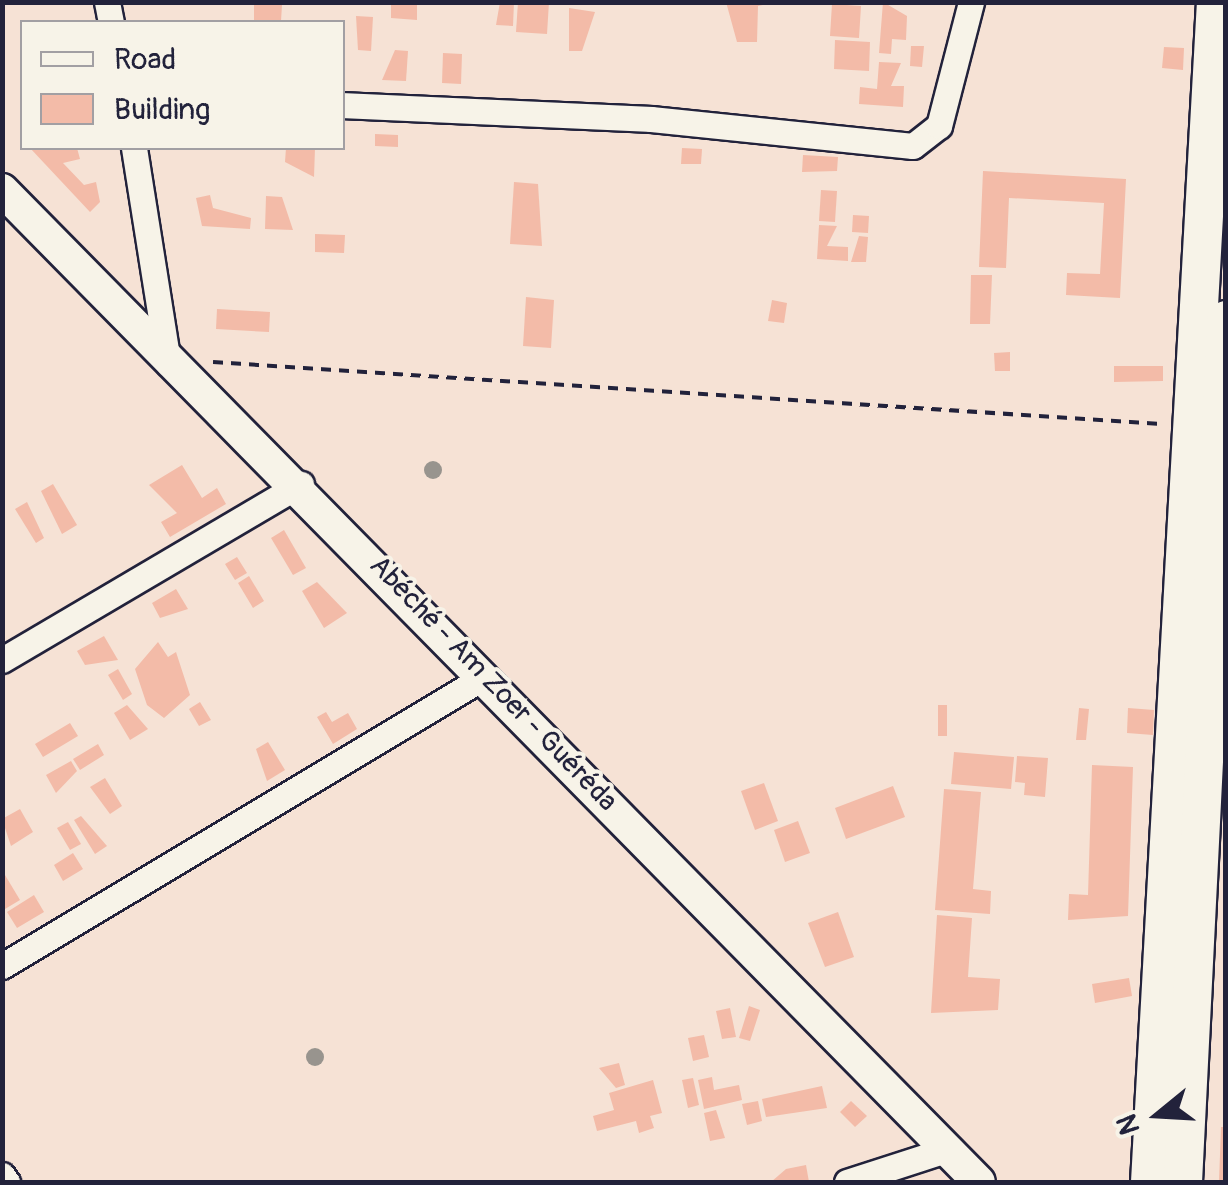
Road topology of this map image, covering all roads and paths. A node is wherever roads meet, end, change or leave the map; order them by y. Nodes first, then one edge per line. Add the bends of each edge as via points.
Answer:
1 (971, 2) edge
2 (1216, 2) edge
3 (345, 106) edge
4 (134, 150) edge
5 (2, 190) edge
6 (1215, 200) edge
7 (1226, 320) edge
8 (168, 363) junction
9 (1193, 424) junction
10 (301, 484) junction
11 (2, 660) edge
12 (484, 677) junction
13 (1178, 929) junction
14 (2, 966) edge
15 (943, 1150) junction
16 (2, 1175) edge
17 (6, 1182) edge
18 (848, 1182) edge
19 (979, 1182) edge
20 (1150, 1182) edge
21 (1182, 1182) edge

1 - 3 street via 939,126 913,146 651,119
2 - 6 highway
4 - 8 street
5 - 8 main road, Abéché - Am Zoer - Guéréda
6 - 9 highway
7 - 13 highway
8 - 9 path
8 - 10 main road, Abéché - Am Zoer - Guéréda
9 - 13 highway
10 - 11 street
10 - 12 main road, Abéché - Am Zoer - Guéréda
12 - 14 street
12 - 15 main road, Abéché - Am Zoer - Guéréda
13 - 20 highway
13 - 21 highway
15 - 18 street
15 - 19 main road, Abéché - Am Zoer - Guéréda
16 - 17 street

